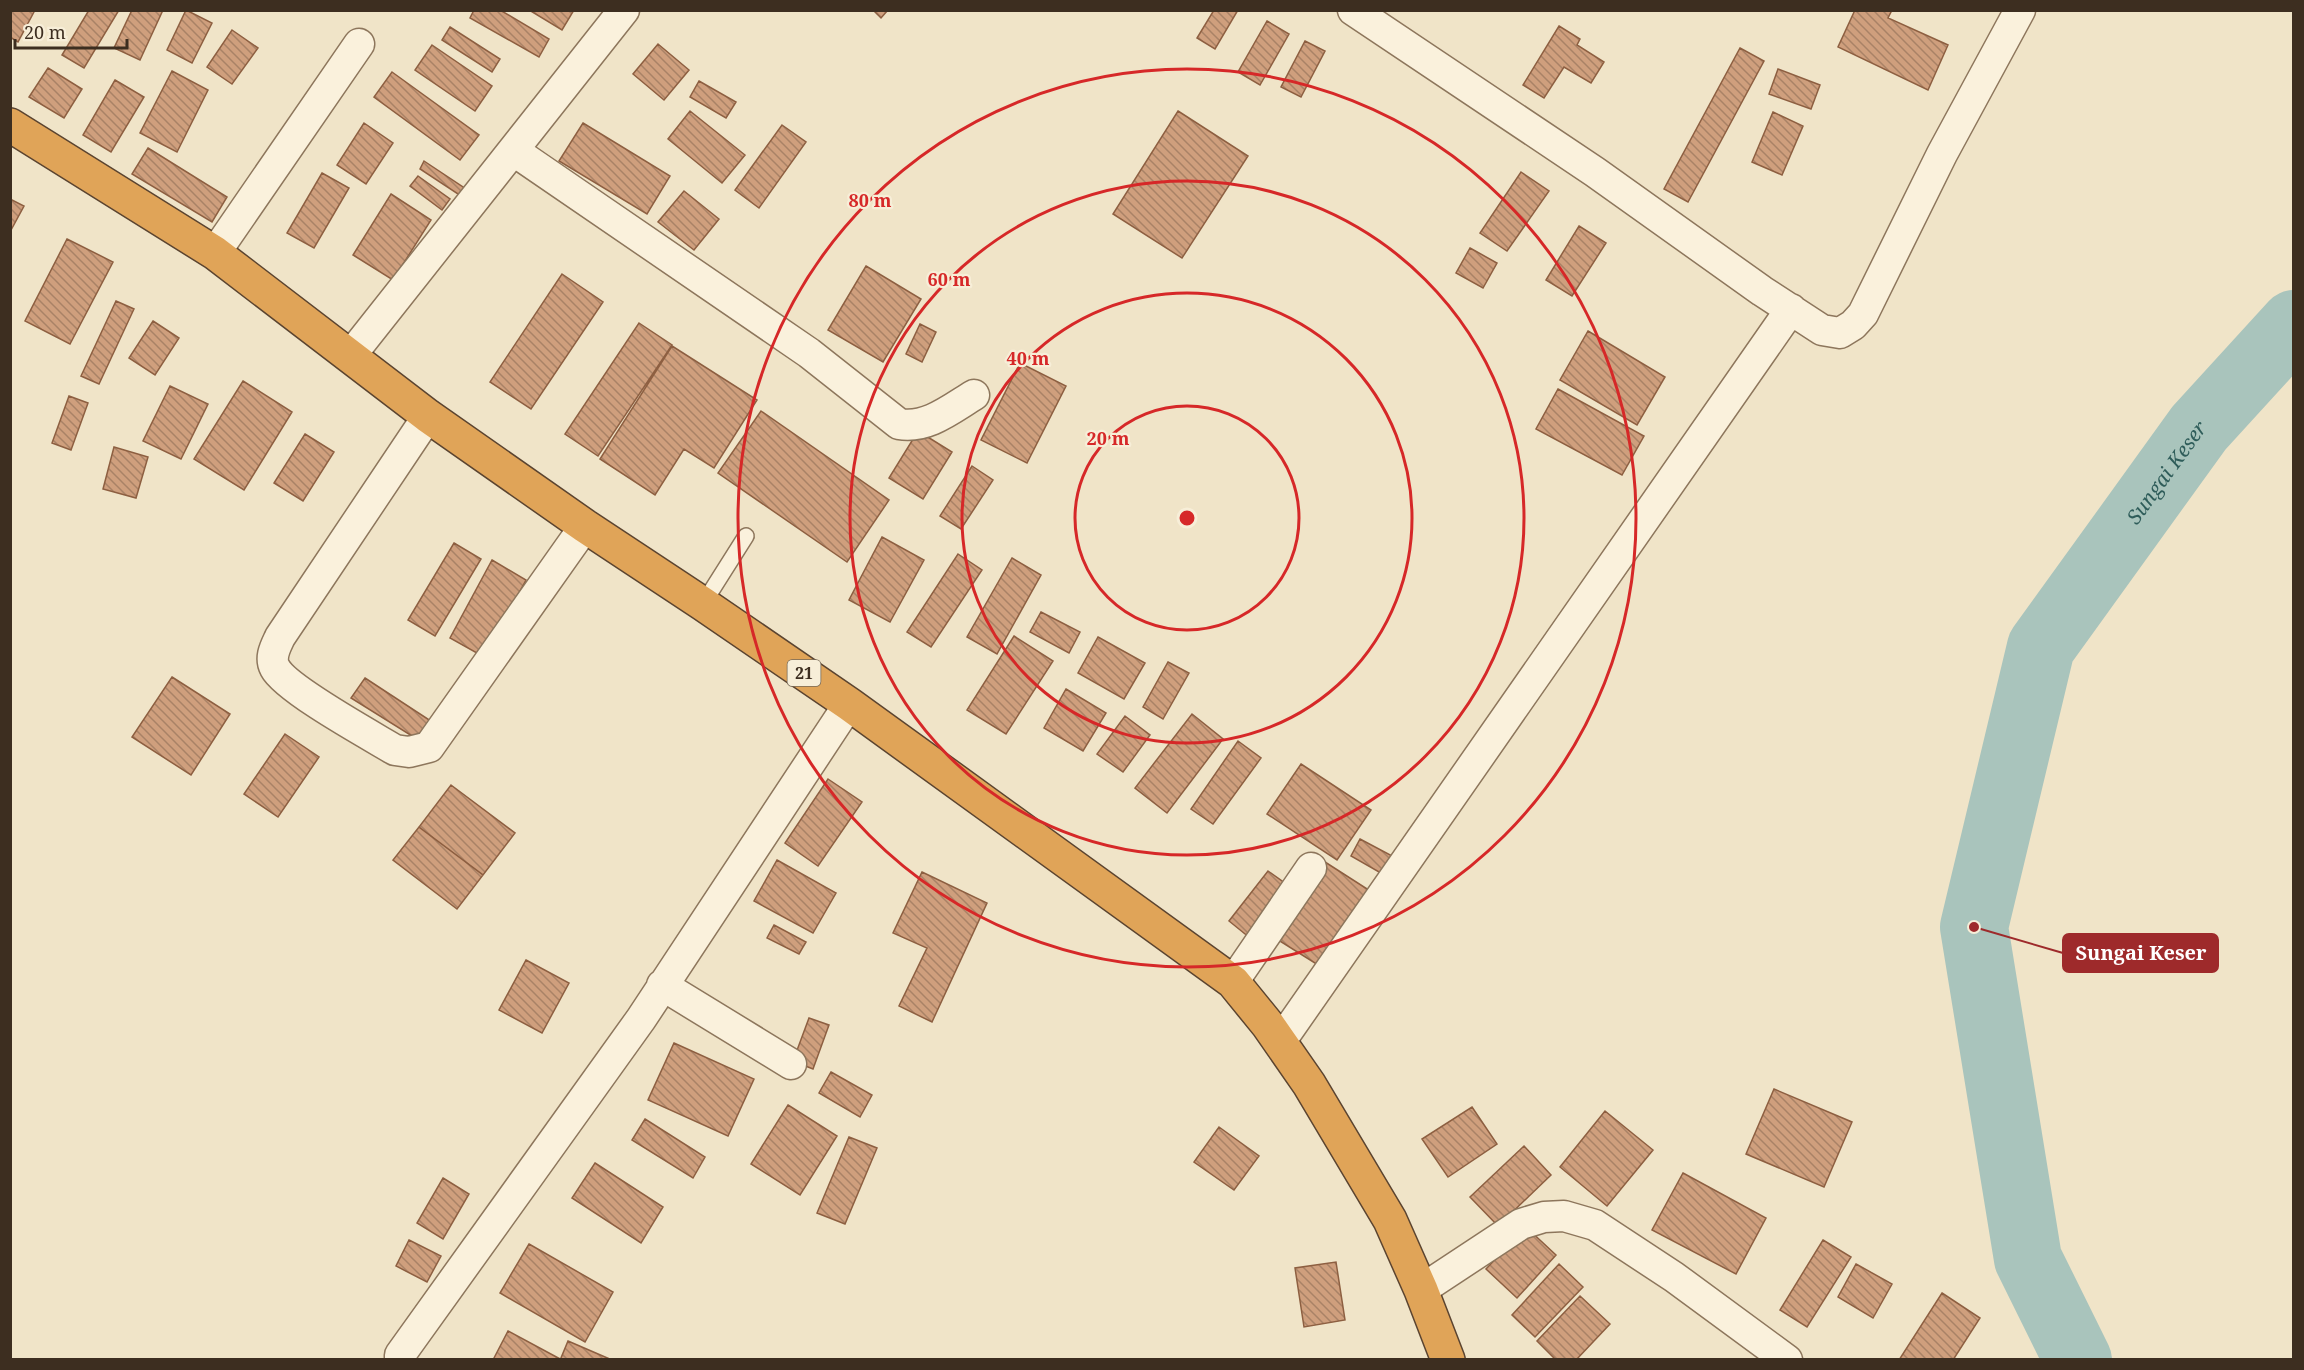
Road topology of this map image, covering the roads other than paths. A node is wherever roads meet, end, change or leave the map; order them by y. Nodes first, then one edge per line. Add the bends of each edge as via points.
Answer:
1 (624, 10) edge
2 (1353, 10) edge
3 (2020, 10) edge
4 (359, 44) dead end
5 (10, 125) edge
6 (514, 151) junction
7 (215, 253) junction
8 (1791, 309) junction
9 (351, 355) junction
10 (974, 395) dead end
11 (428, 416) junction
12 (585, 526) junction
13 (746, 536) dead end
14 (703, 604) junction
15 (849, 704) junction
16 (1311, 868) dead end
17 (1233, 982) junction
18 (663, 986) junction
19 (1280, 1042) junction
20 (791, 1064) dead end
21 (1421, 1290) junction
22 (400, 1359) edge
23 (1448, 1359) edge
24 (1787, 1359) edge

1 - 6 street
2 - 8 street
3 - 8 street via 1942,154 1863,314 1840,333 1822,330
4 - 7 street
5 - 7 highway, 21
6 - 9 street
6 - 10 street via 809,353 899,424 924,424
7 - 9 highway, 21
8 - 19 street
9 - 11 highway, 21
11 - 12 highway, 21
11 - 12 street via 280,637 273,652 274,667 289,684 395,750 409,752 429,747
12 - 14 highway, 21
13 - 14 lane
14 - 15 highway, 21
15 - 17 highway, 21
15 - 18 street
16 - 17 street
17 - 19 highway, 21
18 - 20 street
18 - 22 street
19 - 21 highway, 21 via 1390,1220
21 - 23 highway, 21
21 - 24 street via 1521,1224 1564,1216 1595,1225

